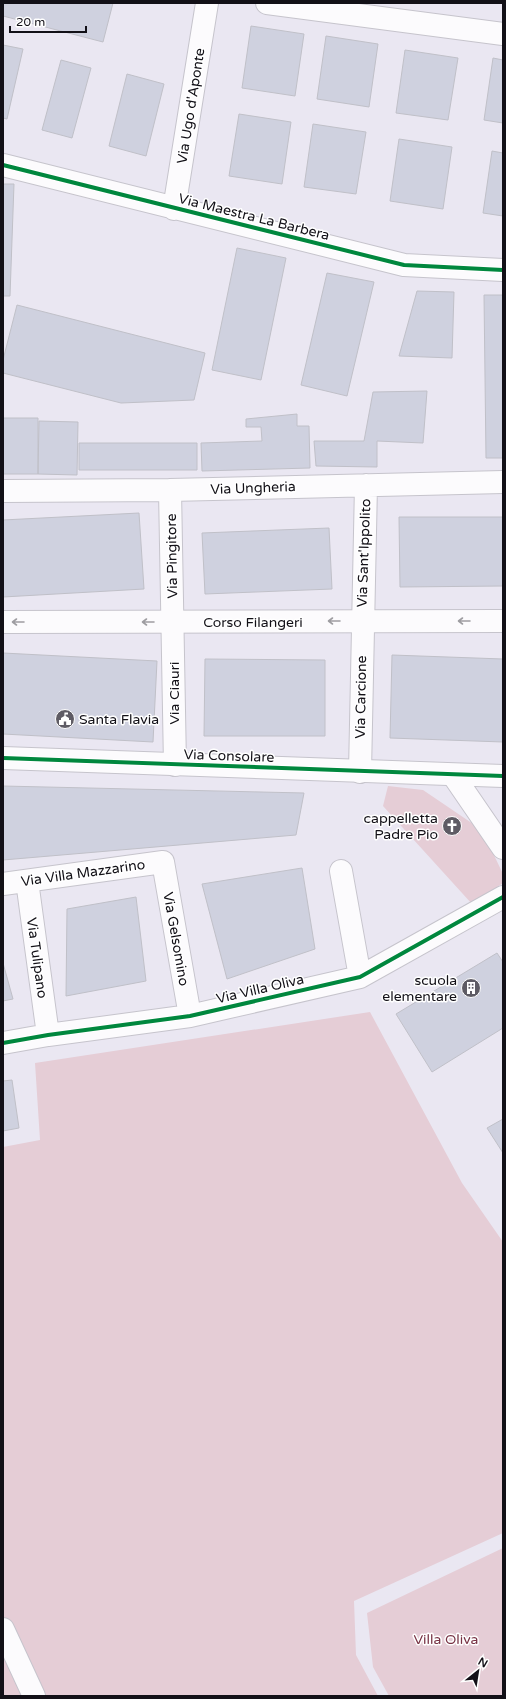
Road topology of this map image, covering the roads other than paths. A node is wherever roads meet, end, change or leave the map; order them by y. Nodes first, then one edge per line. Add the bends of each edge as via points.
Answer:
1 (207, 3) edge
2 (267, 3) edge
3 (503, 34) edge
4 (3, 165) edge
5 (174, 209) junction
6 (503, 270) edge
7 (503, 482) edge
8 (366, 485) junction
9 (170, 490) junction
10 (3, 491) edge
11 (362, 621) junction
12 (503, 621) edge
13 (3, 622) edge
14 (174, 622) junction
15 (3, 758) edge
16 (175, 765) junction
17 (360, 772) junction
18 (453, 775) junction
19 (503, 776) edge
20 (503, 848) edge
21 (163, 862) joint
22 (341, 871) dead end
23 (27, 881) junction
24 (3, 884) edge
25 (503, 897) edge
26 (360, 976) junction
27 (190, 1016) junction
28 (48, 1035) junction
29 (3, 1043) edge
30 (3, 1629) edge
31 (34, 1696) edge

1 - 5 street, Via Ugo d'Aponte
2 - 3 street
4 - 5 street, Via Maestra La Barbera
5 - 6 street, Via Maestra La Barbera via 404,265
7 - 8 street, Via Ungheria
8 - 9 street, Via Ungheria
8 - 11 street, Via Sant'Ippolito
9 - 10 street, Via Ungheria
9 - 14 street, Via Pingitore
12 -> 11 street, Corso Filangeri
11 -> 14 street, Corso Filangeri
11 - 17 street, Via Carcione
14 -> 13 street, Corso Filangeri
14 - 16 street, Via Ciauri
15 - 16 street, Via Consolare
16 - 17 street, Via Consolare
17 - 18 street, Via Consolare
18 - 19 street, Via Consolare
18 - 20 street
21 - 23 street, Via Villa Mazzarino
21 - 27 street, Via Gelsomino
22 - 26 street
23 - 24 street, Via Villa Mazzarino
23 - 28 street, Via Tulipano
25 - 26 street, Via Villa Oliva
26 - 27 street, Via Villa Oliva
27 - 28 street, Via Villa Oliva
28 - 29 street, Via Villa Oliva
30 - 31 street

